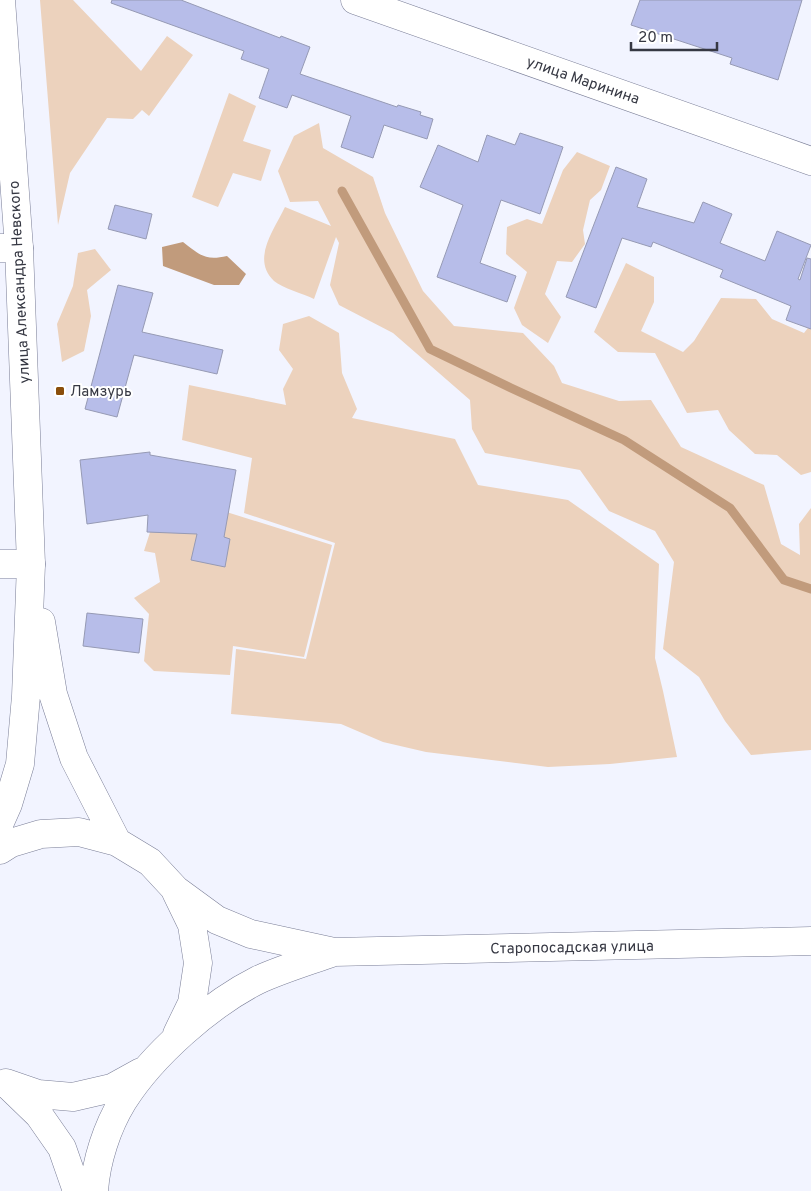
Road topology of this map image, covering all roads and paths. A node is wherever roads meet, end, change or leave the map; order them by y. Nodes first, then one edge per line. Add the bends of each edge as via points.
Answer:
1 (1, 0) edge
2 (355, 0) edge
3 (811, 161) edge
4 (9, 248) edge
5 (0, 564) edge
6 (31, 564) junction
7 (0, 822) edge
8 (117, 842) junction
9 (0, 850) edge
10 (176, 890) junction
11 (811, 941) edge
12 (334, 952) junction
13 (174, 1039) junction
14 (147, 1069) junction
15 (3, 1081) edge
16 (77, 1191) edge
17 (94, 1191) edge

1 - 4 main road, улица Александра Невского
2 - 3 main road, улица Маринина
4 - 6 main road, улица Александра Невского
5 - 6 main road
6 - 7 main road via 20,764
6 - 8 main road via 53,694 74,758
8 - 9 main road via 80,832 41,834 11,843
8 - 10 main road via 150,862
10 - 12 main road via 217,920 251,934
10 - 13 main road via 192,925 198,963 192,1003
11 - 12 main road, Старопосадская улица
12 - 13 main road via 258,980 213,1008
13 - 14 main road
14 - 15 main road via 112,1088 73,1097 38,1094
14 - 17 main road via 123,1101 107,1133 95,1174
15 - 16 main road via 39,1115 62,1148

